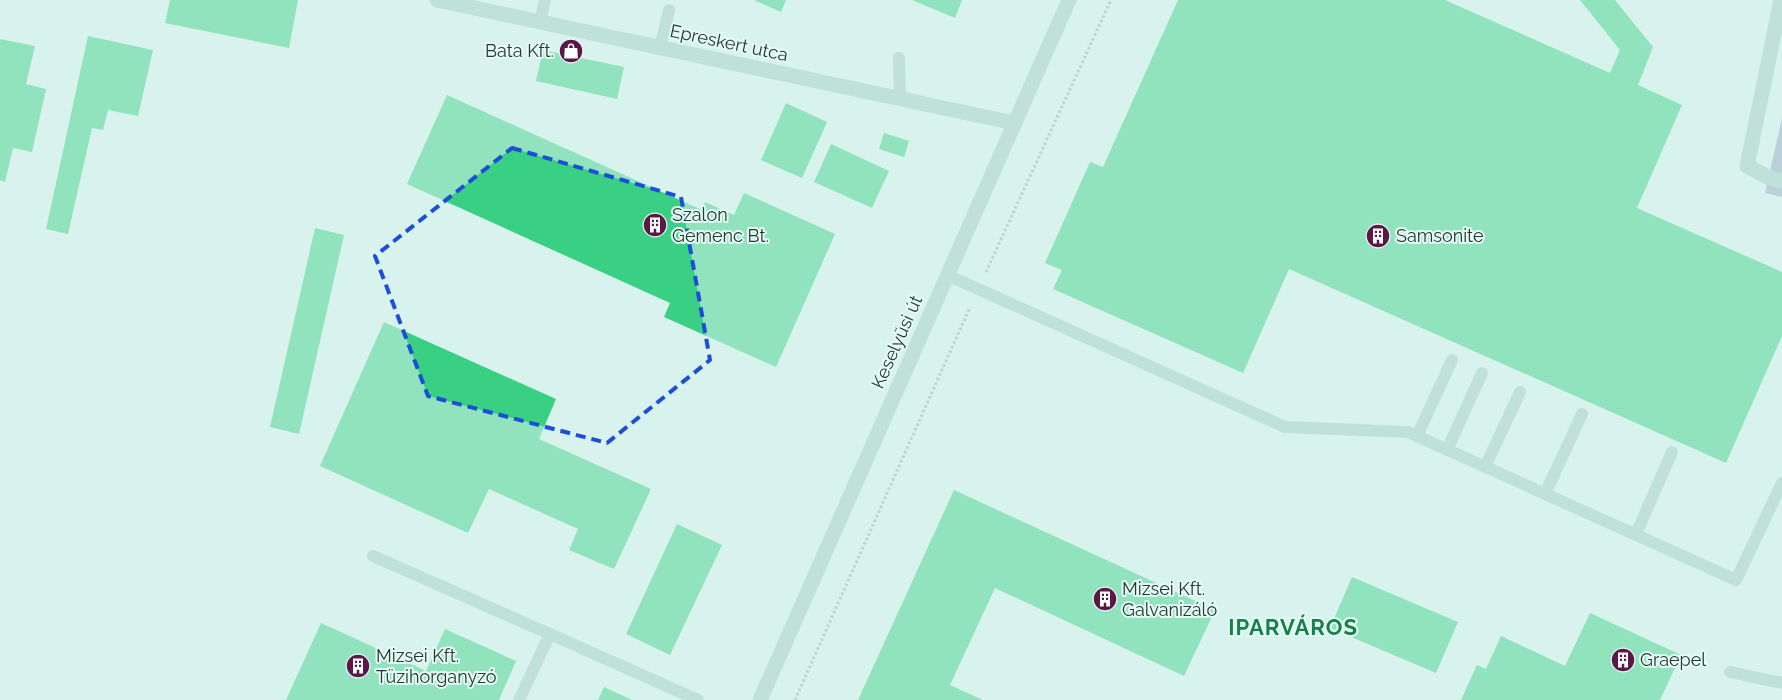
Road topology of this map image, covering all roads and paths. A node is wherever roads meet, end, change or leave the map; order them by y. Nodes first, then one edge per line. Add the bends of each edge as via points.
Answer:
1 (437, 0) edge
2 (546, 0) edge
3 (1069, 0) edge
4 (1111, 0) edge
5 (1782, 0) edge
6 (669, 10) dead end
7 (540, 22) junction
8 (660, 48) junction
9 (899, 58) dead end
10 (900, 99) junction
11 (1014, 123) junction
12 (1782, 181) edge
13 (947, 275) junction
14 (978, 289) junction
15 (1452, 360) dead end
16 (1482, 373) dead end
17 (1520, 392) dead end
18 (1582, 414) dead end
19 (1417, 436) junction
20 (1447, 450) junction
21 (1672, 452) dead end
22 (1485, 467) junction
23 (1782, 483) edge
24 (1545, 494) junction
25 (1636, 534) junction
26 (373, 556) dead end
27 (550, 634) junction
28 (1730, 672) dead end
29 (1782, 683) edge
30 (519, 700) edge
31 (698, 700) edge
32 (760, 700) edge
33 (795, 700) edge

1 - 7 street, Epreskert utca
2 - 7 lane
3 - 11 street, Keselyűsi út
4 - 14 path
5 - 12 street via 1747,166
6 - 8 lane
7 - 8 street, Epreskert utca
8 - 10 street, Epreskert utca
9 - 10 lane
10 - 11 street, Epreskert utca
11 - 13 street, Keselyűsi út
13 - 14 lane
13 - 32 street, Keselyűsi út
14 - 19 lane via 1284,427 1408,432
14 - 33 path
15 - 19 lane
16 - 20 lane
17 - 22 lane
18 - 24 lane
19 - 20 lane
20 - 22 lane
21 - 25 lane
22 - 24 lane
23 - 25 lane via 1736,580
24 - 25 lane
26 - 27 lane
27 - 30 lane
27 - 31 lane
28 - 29 lane

